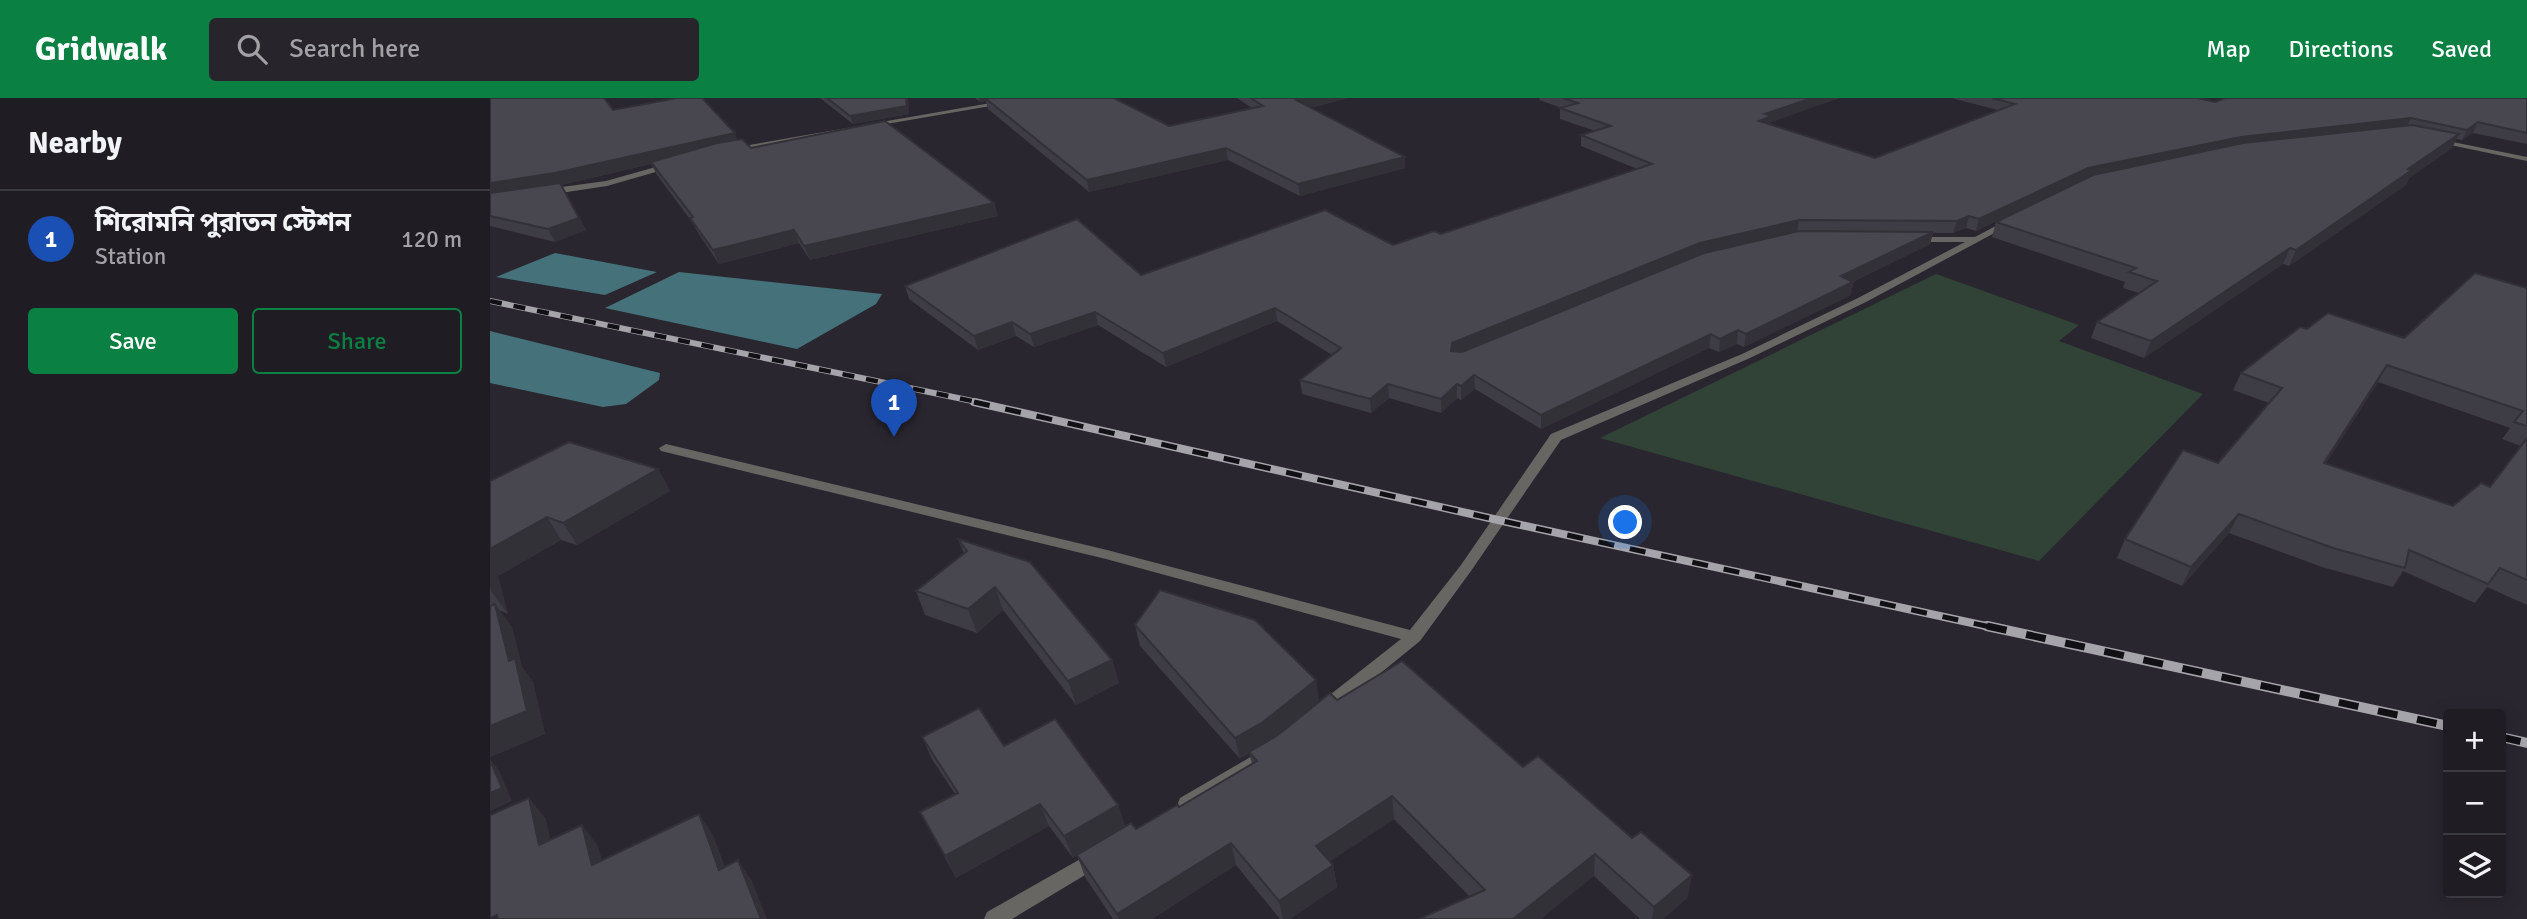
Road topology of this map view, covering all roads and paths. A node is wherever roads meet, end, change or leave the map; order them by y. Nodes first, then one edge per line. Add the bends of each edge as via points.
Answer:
1 (1033, 98) edge
2 (2419, 136) edge
3 (721, 151) edge
4 (2527, 159) edge
5 (683, 162) edge
6 (542, 193) edge
7 (2023, 215) edge
8 (1906, 239) edge
9 (1974, 239) junction
10 (666, 448) dead end
11 (1414, 637) junction
12 (1306, 724) edge
13 (1284, 742) edge
14 (1169, 814) edge
15 (1111, 849) edge
16 (994, 919) edge

1 - 3 street
2 - 4 street
5 - 6 street via 607,183
7 - 9 street
8 - 9 street
9 - 11 street via 1746,356 1556,437
10 - 11 street via 1107,555
11 - 12 street
13 - 14 street
15 - 16 street

